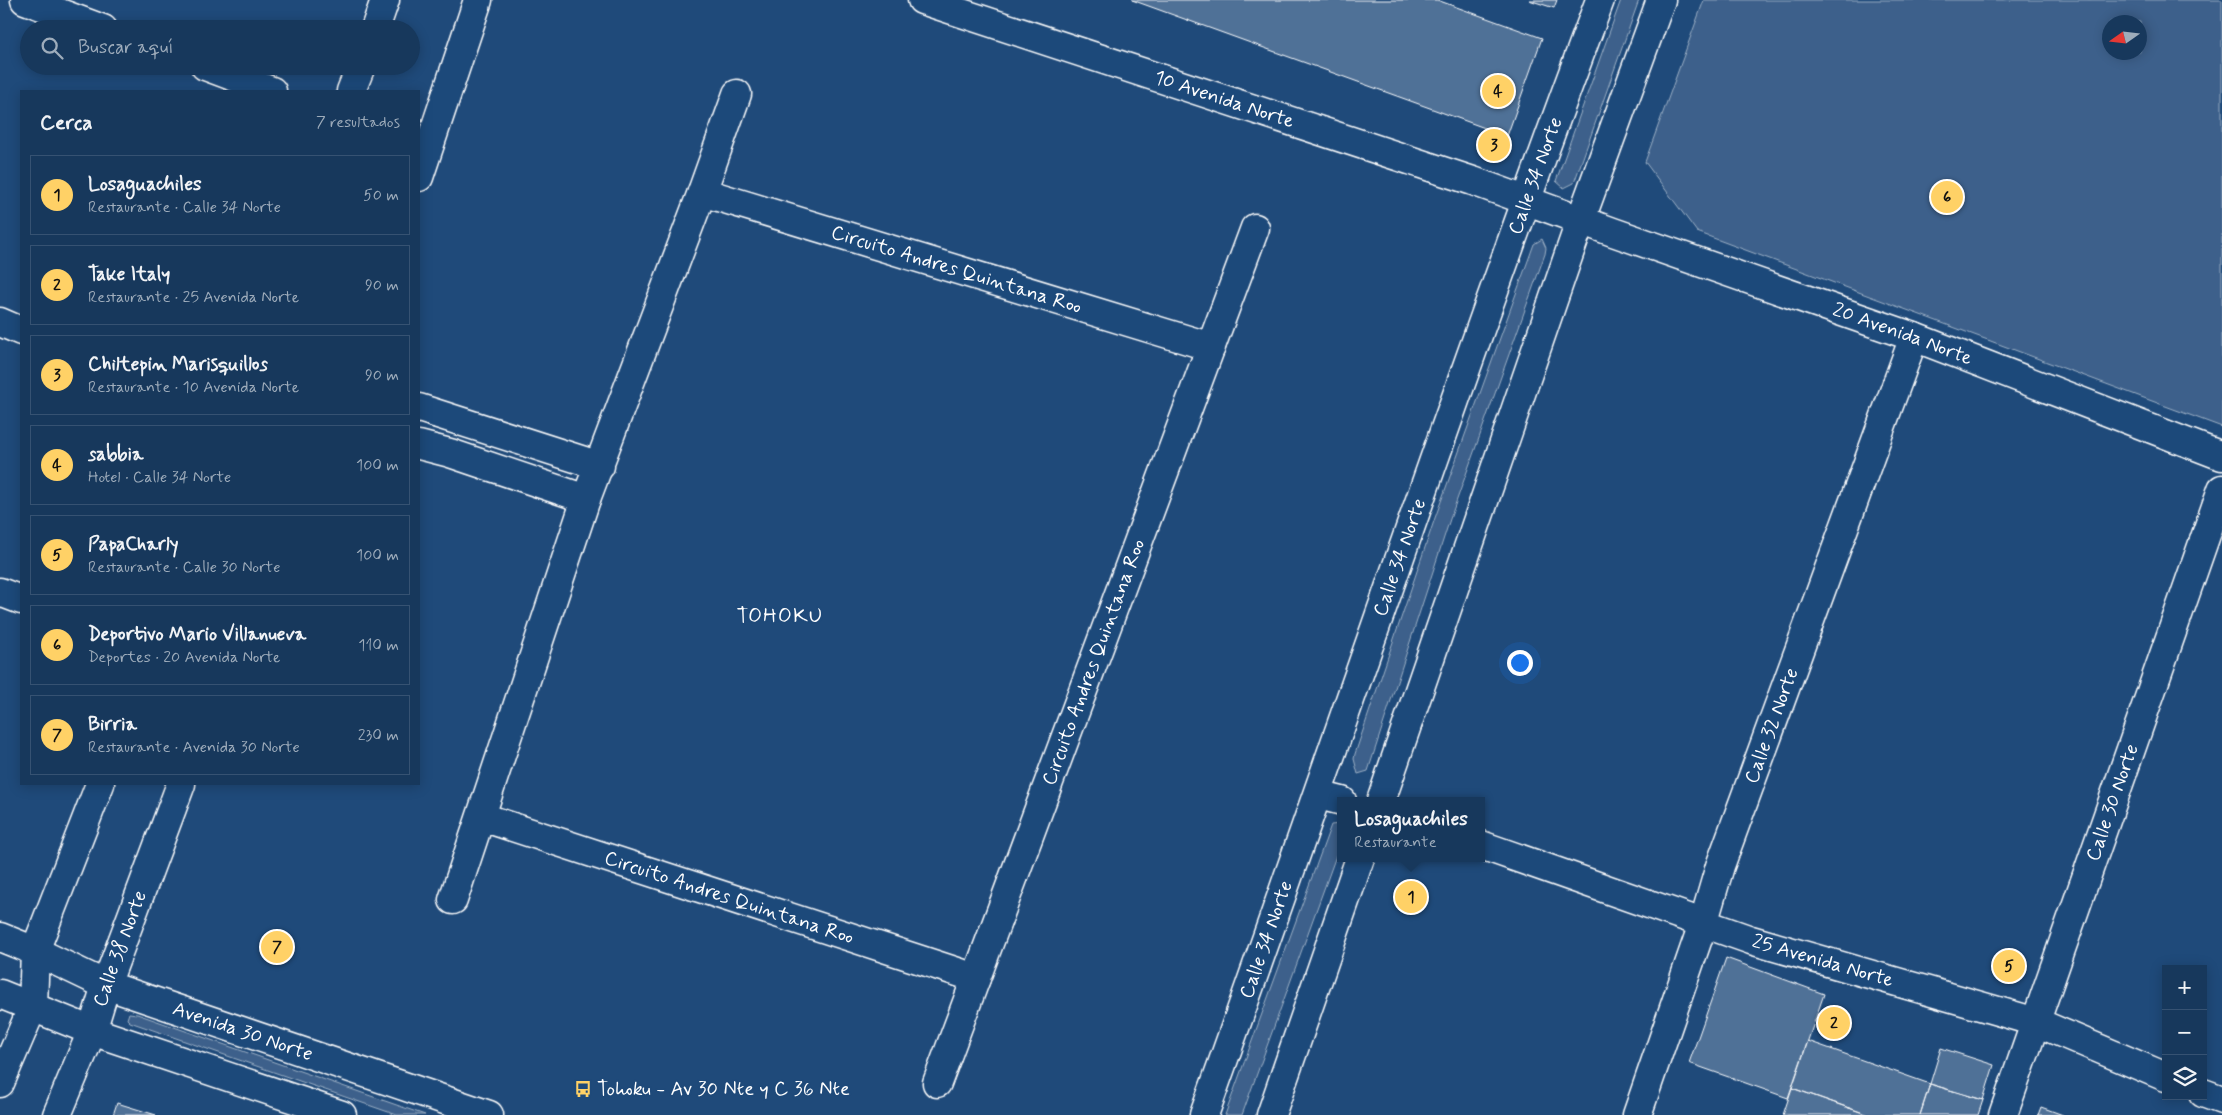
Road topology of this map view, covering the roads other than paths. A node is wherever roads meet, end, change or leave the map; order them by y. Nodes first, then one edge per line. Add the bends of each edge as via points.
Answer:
1 (25, 0) edge
2 (385, 0) edge
3 (478, 0) edge
4 (922, 0) edge
5 (1600, 0) edge
6 (1661, 0) edge
7 (79, 20) edge
8 (377, 20) edge
9 (229, 75) edge
10 (357, 75) edge
11 (269, 90) edge
12 (351, 90) edge
13 (736, 94) dead end
14 (420, 175) edge
15 (702, 192) junction
16 (1525, 200) junction
17 (1581, 219) junction
18 (1255, 228) dead end
19 (0, 322) edge
20 (20, 331) edge
21 (1914, 338) junction
22 (1211, 347) junction
23 (420, 408) edge
24 (420, 445) edge
25 (2222, 456) edge
26 (600, 466) junction
27 (2222, 489) edge
28 (586, 499) junction
29 (0, 592) edge
30 (20, 600) edge
31 (100, 785) edge
32 (181, 785) edge
33 (1382, 797) edge
34 (1330, 798) edge
35 (482, 817) junction
36 (1485, 846) edge
37 (1359, 862) edge
38 (453, 900) dead end
39 (1703, 924) junction
40 (0, 937) edge
41 (35, 951) junction
42 (976, 978) junction
43 (106, 986) junction
44 (0, 994) edge
45 (32, 1006) junction
46 (2036, 1022) junction
47 (92, 1031) junction
48 (2162, 1075) edge
49 (0, 1083) edge
50 (937, 1083) dead end
51 (2207, 1094) edge
52 (2222, 1100) edge
53 (57, 1115) edge
54 (342, 1115) edge
55 (490, 1115) edge
56 (1204, 1115) edge
57 (1271, 1115) edge
58 (1637, 1115) edge
59 (2003, 1115) edge

1 - 7 street
2 - 8 street
3 - 14 street
4 - 16 street, 10 Avenida Norte via 1473,180
5 - 16 street, Calle 34 Norte
6 - 17 street
9 - 11 street
10 - 12 street
13 - 15 street
15 - 22 street, Circuito Andres Quintana Roo
15 - 26 street
16 - 17 street, 10 Avenida Norte
16 - 34 street, Calle 34 Norte
17 - 21 street, 20 Avenida Norte
17 - 33 street
18 - 22 street, Circuito Andres Quintana Roo
19 - 20 street
21 - 25 street, 20 Avenida Norte
21 - 39 street, Calle 32 Norte via 1720,866
22 - 42 street, Circuito Andres Quintana Roo
23 - 26 street
24 - 28 street
26 - 28 street
27 - 46 street, Calle 30 Norte
28 - 35 street
29 - 30 street
31 - 41 street
32 - 43 street, Calle 38 Norte
34 - 56 street, Calle 34 Norte
35 - 38 street
35 - 42 street, Circuito Andres Quintana Roo
36 - 39 street, 25 Avenida Norte
37 - 57 street
39 - 46 street, 25 Avenida Norte
39 - 58 street, Calle 32 Norte
40 - 41 street, Avenida 30 Norte
41 - 43 street, Avenida 30 Norte
41 - 45 street
42 - 50 street, Circuito Andres Quintana Roo
43 - 47 street, Calle 38 Norte
43 - 55 street, Avenida 30 Norte
44 - 45 street
45 - 47 street
45 - 49 street
46 - 48 street, 25 Avenida Norte
46 - 59 street, Calle 30 Norte
47 - 53 street, Calle 38 Norte
47 - 54 street
51 - 52 street

